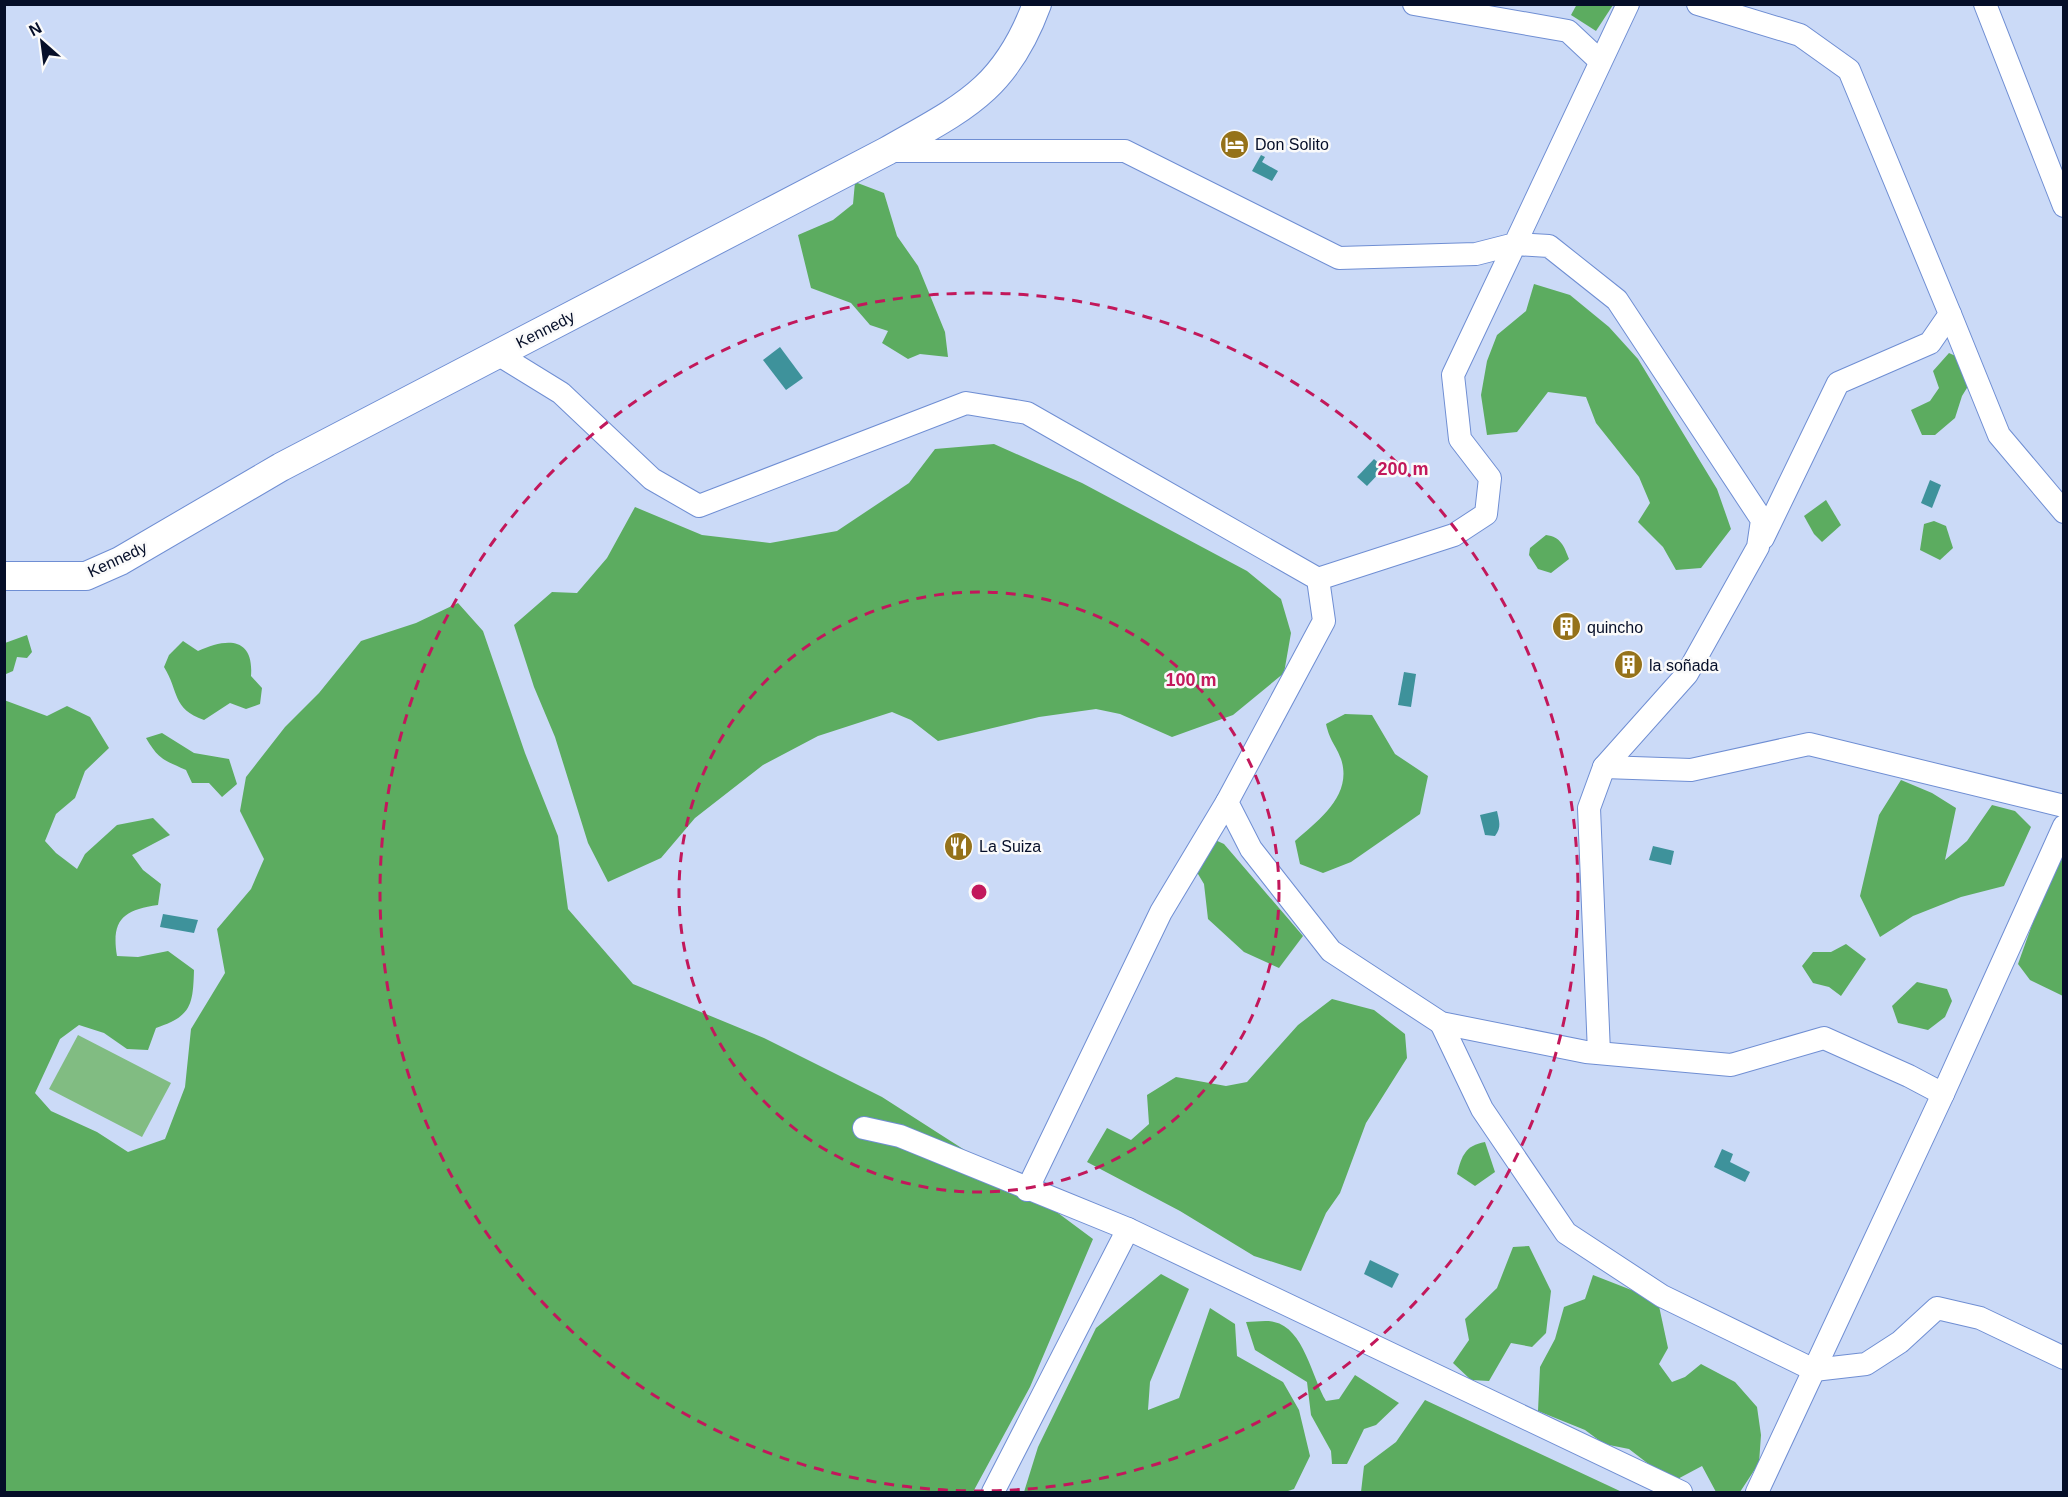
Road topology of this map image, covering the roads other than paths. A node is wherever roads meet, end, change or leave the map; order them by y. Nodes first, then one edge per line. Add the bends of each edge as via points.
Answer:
1 (1037, 4) edge
2 (1414, 4) edge
3 (1628, 4) edge
4 (1698, 4) edge
5 (1985, 4) edge
6 (1600, 62) junction
7 (887, 151) junction
8 (2064, 206) edge
9 (1515, 244) junction
10 (1950, 315) junction
11 (496, 353) junction
12 (2064, 512) edge
13 (1758, 548) junction
14 (4, 576) edge
15 (1318, 579) junction
16 (1604, 767) junction
17 (1227, 802) junction
18 (2064, 806) edge
19 (2064, 826) edge
20 (1441, 1023) junction
21 (1599, 1053) junction
22 (1943, 1094) junction
23 (864, 1128) dead end
24 (1027, 1190) junction
25 (1128, 1229) junction
26 (2064, 1358) edge
27 (1814, 1370) junction
28 (993, 1492) edge
29 (1681, 1492) edge
30 (1757, 1492) edge

1 - 7 main road, Kennedy via 1029,26 999,77 978,98
2 - 6 street via 1568,31
3 - 6 street
4 - 10 street via 1800,35 1848,70
5 - 8 street
6 - 9 street
7 - 9 street via 1125,151 1339,258 1476,254
7 - 11 main road, Kennedy
9 - 13 street via 1549,246 1617,300 1762,520
9 - 15 street via 1453,375 1460,439 1490,478 1486,514 1454,535
10 - 12 street via 1999,435
10 - 13 street via 1930,344 1838,383
11 - 14 main road, Kennedy via 281,467 120,561 86,576
11 - 15 street via 561,393 652,479 699,506 966,403 1027,412
13 - 16 street via 1687,674
15 - 17 street via 1324,621
16 - 18 street via 1691,770 1809,744
16 - 21 street via 1589,808
17 - 20 street via 1251,849 1331,951
17 - 24 street via 1161,912
19 - 22 street
20 - 21 street
20 - 27 street via 1482,1109 1566,1233 1662,1296
21 - 22 street via 1731,1065 1824,1038
22 - 27 street
23 - 24 street via 900,1136
24 - 25 street
25 - 28 street
25 - 29 street
26 - 27 street via 1980,1318 1937,1308 1900,1342 1866,1364
27 - 30 street

